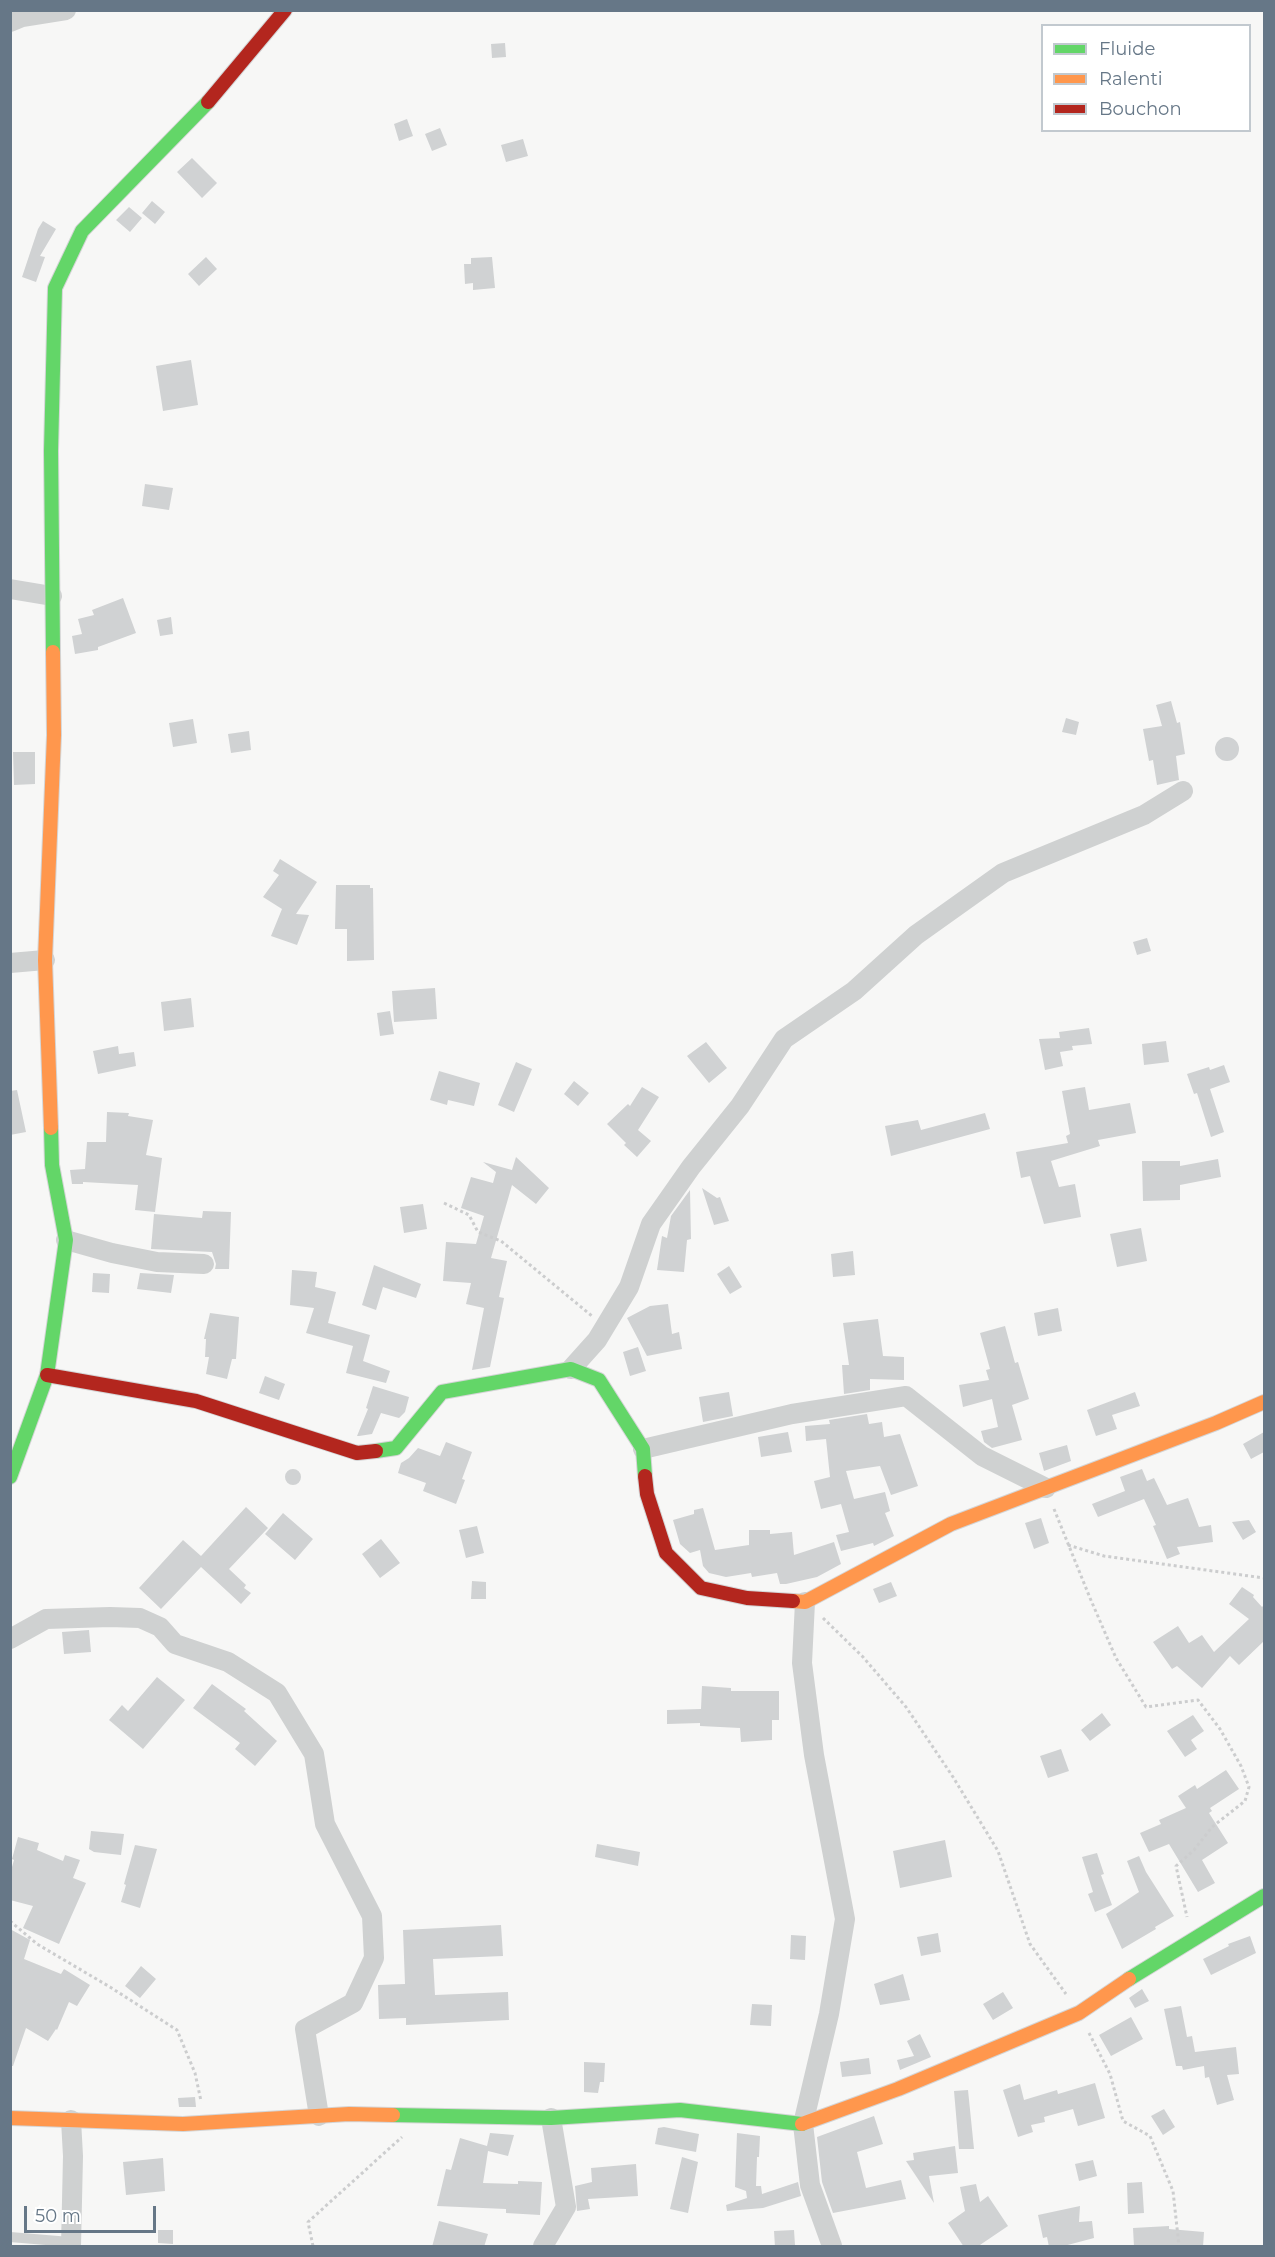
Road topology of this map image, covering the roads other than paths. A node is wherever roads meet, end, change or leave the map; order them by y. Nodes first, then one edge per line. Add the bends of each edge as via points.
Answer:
1 (66, 10) edge
2 (285, 10) edge
3 (10, 22) edge
4 (10, 589) edge
5 (52, 596) junction
6 (1183, 791) dead end
7 (45, 960) junction
8 (10, 963) edge
9 (66, 1239) junction
10 (204, 1264) dead end
11 (571, 1369) junction
12 (47, 1375) junction
13 (1264, 1402) edge
14 (643, 1449) junction
15 (10, 1477) edge
16 (1046, 1488) junction
17 (805, 1602) junction
18 (10, 1639) edge
19 (1264, 1896) edge
20 (319, 2116) junction
21 (10, 2118) edge
22 (551, 2118) junction
23 (71, 2120) junction
24 (803, 2124) junction
25 (10, 2237) edge
26 (70, 2244) edge
27 (543, 2247) edge
28 (832, 2247) edge

1 - 3 street
2 - 5 street via 203,108 82,231 55,288
4 - 5 street
5 - 7 street via 54,735
6 - 11 street via 1144,815 1002,873 916,934 854,991 784,1039 740,1106 651,1224 629,1287 597,1340
7 - 8 street
7 - 9 street via 52,1165
9 - 10 street via 157,1262
9 - 12 street
11 - 12 street via 442,1392 396,1448 357,1453 196,1401
11 - 14 street via 599,1380
12 - 15 street
13 - 16 street
14 - 16 street via 792,1414 906,1396 982,1456
14 - 17 street via 647,1494 666,1553 701,1588 747,1598
16 - 17 street via 951,1524
17 - 24 street via 802,1663 814,1755 845,1919 829,2014
18 - 20 street via 46,1619 140,1618 160,1627 175,1644 228,1662 277,1693 314,1754 325,1824 372,1916 374,1958 353,2002 305,2029
19 - 24 street via 1144,1968 1079,2013
20 - 22 street
20 - 23 street via 205,2122
21 - 23 street
22 - 24 street via 680,2110
22 - 27 street via 566,2207
23 - 26 street
24 - 28 street via 810,2186
25 - 26 lane

